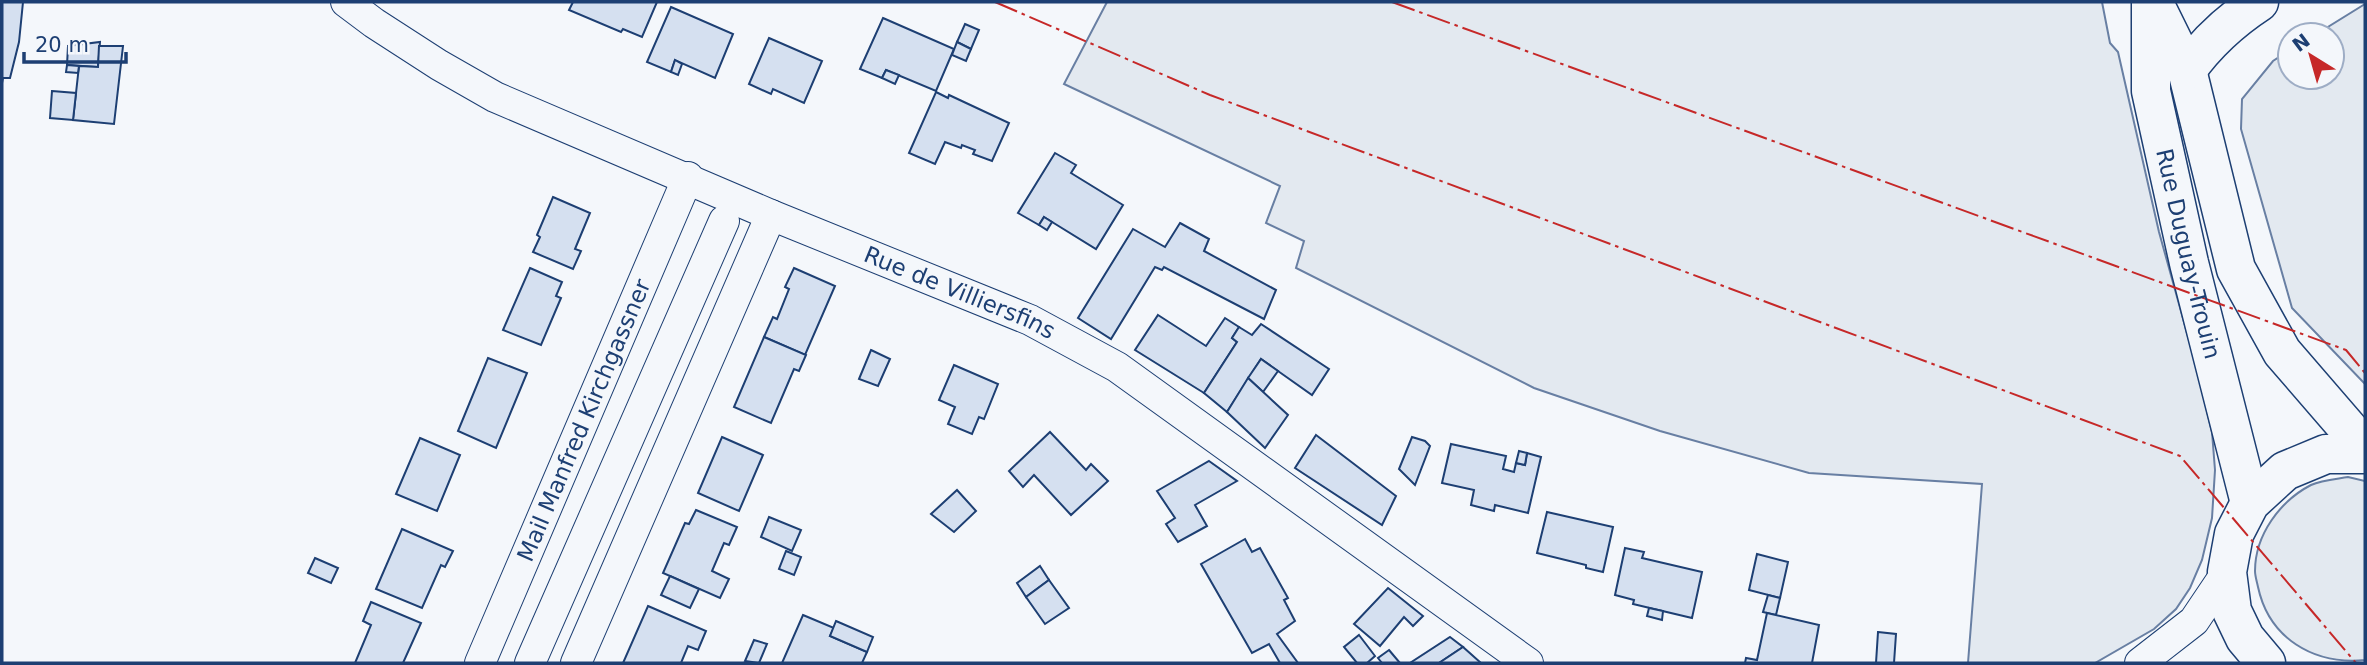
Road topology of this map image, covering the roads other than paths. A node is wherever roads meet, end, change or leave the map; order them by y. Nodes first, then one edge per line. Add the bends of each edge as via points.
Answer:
1 (346, 2) edge
2 (2152, 2) edge
3 (2259, 2) edge
4 (2187, 70) junction
5 (688, 177) junction
6 (771, 215) junction
7 (724, 221) dead end
8 (2365, 448) edge
9 (2365, 454) edge
10 (2250, 503) junction
11 (2227, 572) junction
12 (480, 663) edge
13 (530, 663) edge
14 (576, 663) edge
15 (1528, 663) edge
16 (2140, 663) edge
17 (2266, 663) edge

1 - 5 street, Rue de Villiersfins via 495,97
2 - 4 main road, Rue Duguay-Trouin
2 - 10 main road, Rue Duguay-Trouin via 2151,91
3 - 4 main road via 2204,46
4 - 8 main road, Rue Duguay-Trouin via 2236,269 2282,352
5 - 6 street, Rue de Villiersfins
5 - 12 street, Mail Manfred Kirchgassner
6 - 14 street
6 - 15 street, Rue de Villiersfins via 1030,320 1117,367
7 - 13 street, Mail Manfred Kirchgassner
9 - 10 main road via 2326,454 2285,471
10 - 11 main road via 2234,534
11 - 16 street via 2194,621
11 - 17 main road via 2232,611 2245,638

